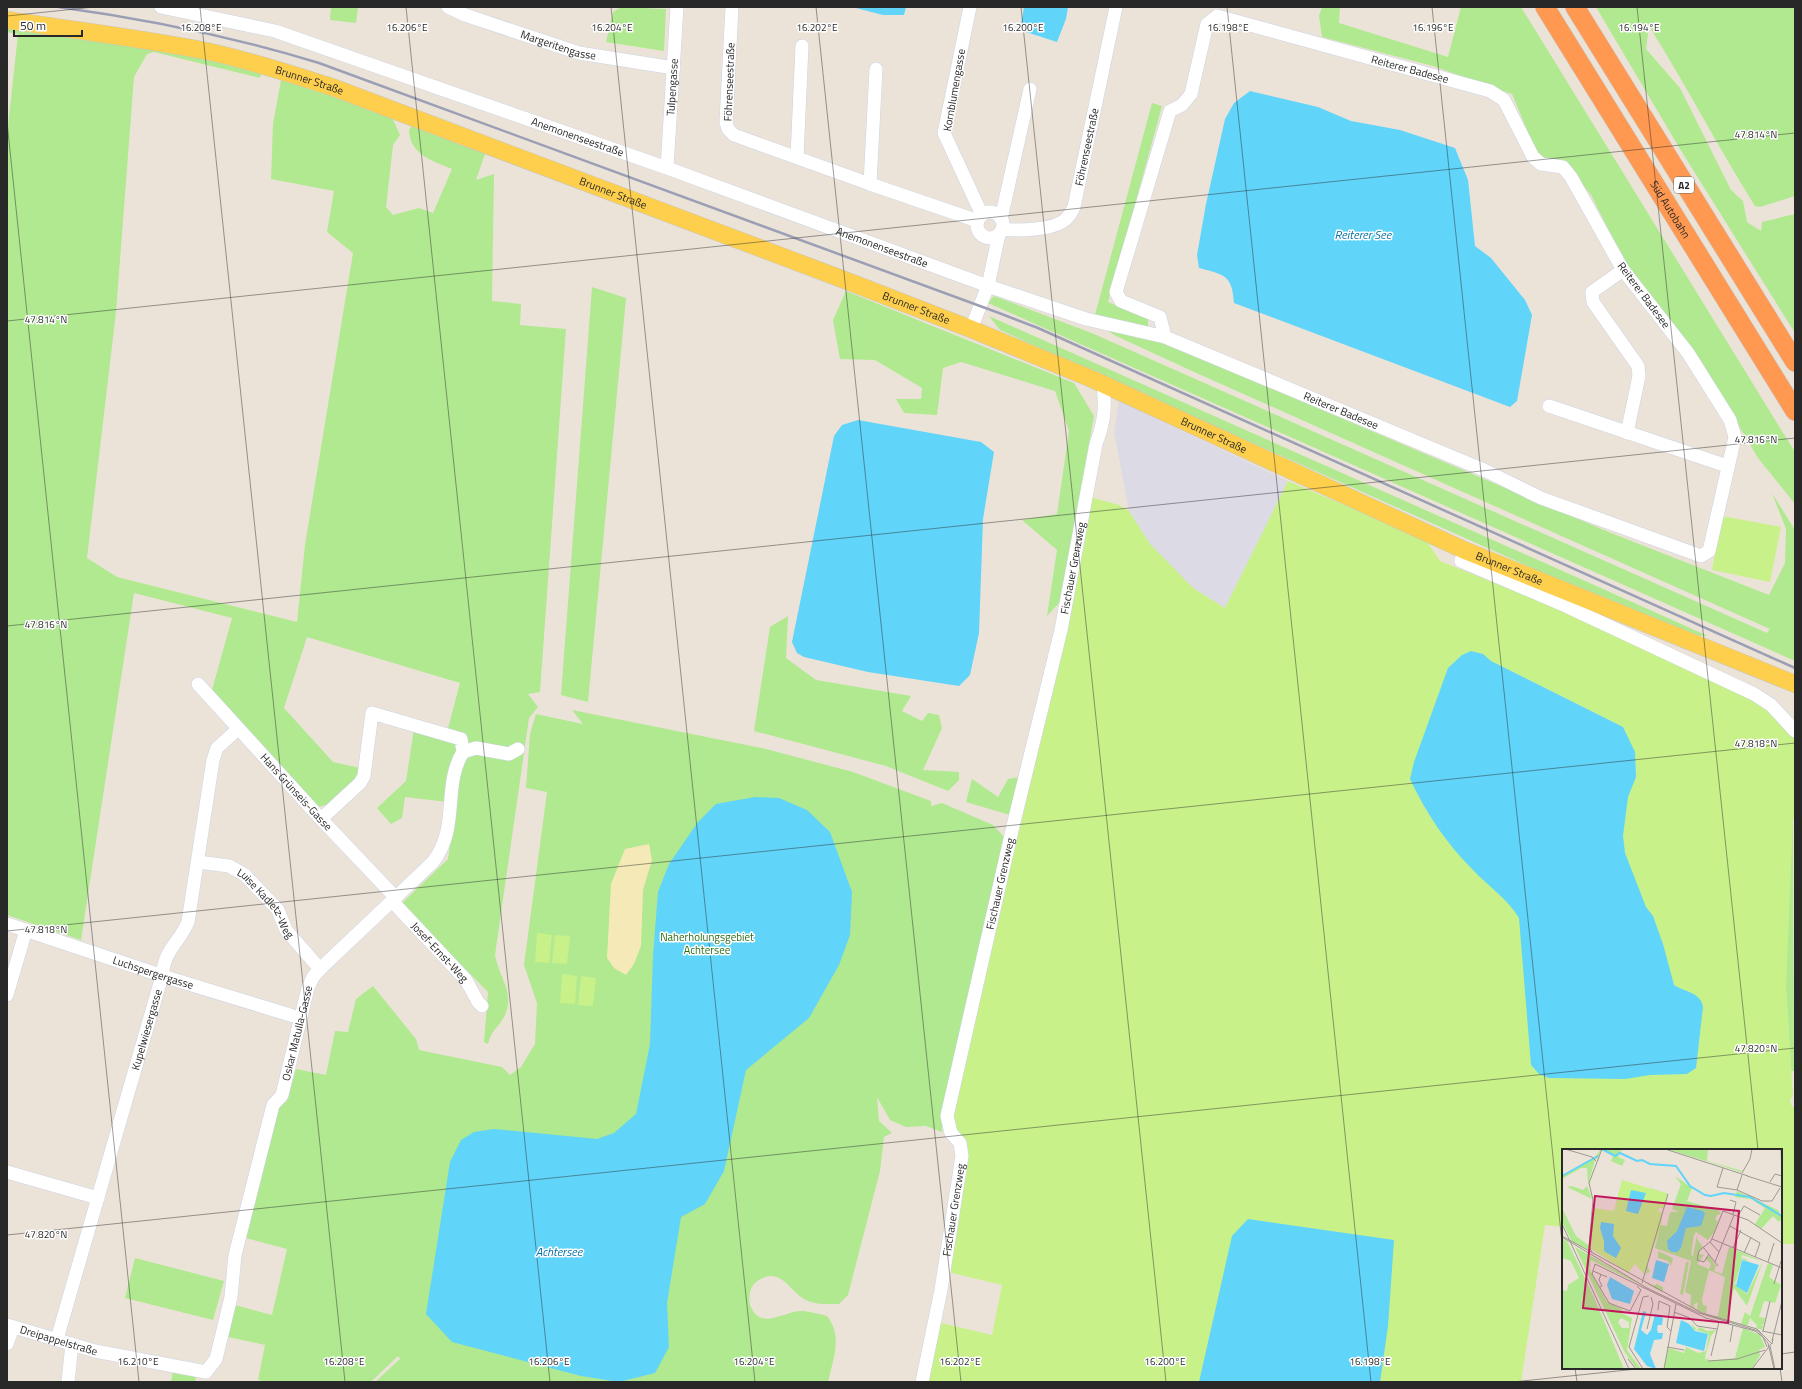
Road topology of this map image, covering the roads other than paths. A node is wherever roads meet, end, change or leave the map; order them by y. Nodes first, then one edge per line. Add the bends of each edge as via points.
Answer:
1 (161, 7) edge
2 (448, 7) edge
3 (677, 7) edge
4 (732, 7) edge
5 (970, 7) edge
6 (1116, 7) edge
7 (1545, 7) edge
8 (1575, 7) edge
9 (7, 20) edge
10 (802, 46) dead end
11 (674, 68) junction
12 (876, 68) dead end
13 (1030, 89) dead end
14 (797, 157) junction
15 (667, 168) junction
16 (870, 184) junction
17 (980, 218) junction
18 (1001, 227) junction
19 (982, 235) junction
20 (992, 261) junction
21 (1623, 270) junction
22 (988, 286) junction
23 (971, 329) junction
24 (1165, 337) junction
25 (1795, 362) edge
26 (1103, 385) junction
27 (1549, 406) dead end
28 (1795, 411) edge
29 (1627, 433) junction
30 (1727, 466) junction
31 (1464, 550) junction
32 (198, 684) dead end
33 (1795, 684) edge
34 (238, 730) junction
35 (1795, 731) edge
36 (518, 749) dead end
37 (463, 752) junction
38 (320, 819) junction
39 (198, 862) junction
40 (394, 900) junction
41 (7, 924) edge
42 (26, 930) junction
43 (320, 969) junction
44 (162, 976) junction
45 (7, 995) edge
46 (482, 1006) dead end
47 (300, 1018) junction
48 (7, 1172) edge
49 (98, 1198) junction
50 (10, 1326) edge
51 (57, 1339) junction
52 (7, 1344) edge
53 (72, 1344) junction
54 (206, 1372) joint
55 (68, 1382) edge
56 (922, 1382) edge

1 - 15 street, Anemonenseestraße via 276,31
2 - 11 street, Margeritengasse via 579,53
3 - 11 street, Tulpengasse
4 - 14 street, Föhrenseestraße via 726,122 728,129 734,135
5 - 17 street, Kornblumengasse via 944,133
6 - 18 street, Föhrenseestraße via 1074,207 1070,215 1054,226 1013,231
7 - 28 highway, Süd Autobahn / A2
8 - 25 highway, A2
9 - 23 main road, Brunner Straße via 140,39 207,52 325,84
10 - 14 street
11 - 15 street, Tulpengasse
12 - 16 street
13 - 18 street
14 - 16 street, Föhrenseestraße
15 - 22 street, Anemonenseestraße
16 - 17 street, Föhrenseestraße
17 - 18 street via 990,212 995,213
17 - 19 street via 978,229
18 - 19 street via 993,237
18 - 20 street
19 - 20 street
20 - 22 street
21 - 24 street, Reiterer Badesee via 1571,177 1563,167 1541,164 1533,157 1504,100 1495,94 1217,16 1206,24 1191,94 1182,105 1170,111 1116,292 1121,301 1160,317
21 - 29 street via 1592,292 1593,302 1638,366 1639,376
21 - 30 street, Reiterer Badesee via 1688,353 1730,420 1735,437
22 - 23 street
22 - 24 street, Reiterer Badesee via 1086,319
23 - 26 main road, Brunner Straße
24 - 30 street, Reiterer Badesee via 1484,470 1541,498 1701,556 1709,551
26 - 31 main road, Brunner Straße
26 - 56 street, Fischauer Grenzweg via 1103,426 1096,444 1061,630 1011,834 947,1116 952,1133 960,1143 962,1156 941,1290
27 - 29 street
29 - 30 street
31 - 33 main road, Brunner Straße
31 - 35 street via 1461,561 1566,606 1754,694 1771,705
32 - 34 street, Hans Grünseis-Gasse
34 - 38 street, Hans Grünseis-Gasse
34 - 39 street, Kupelwiesergasse via 217,748 213,760
36 - 37 street via 508,754 476,748
37 - 38 street via 461,739 372,713 364,776 360,783
37 - 40 street, Oskar Matulla-Gasse via 455,764 447,836 441,852
38 - 40 street, Hans Grünseis-Gasse
39 - 43 street, Luise Kadletz-Weg via 229,866 245,875 278,910 286,930
39 - 44 street, Kupelwiesergasse via 188,922 183,934 168,951 163,963
40 - 43 street, Oskar Matulla-Gasse
40 - 46 street, Josef-Ernst-Weg via 466,980
41 - 42 street, Luchspergergasse
42 - 44 street, Luchspergergasse
42 - 45 street
43 - 47 street, Oskar Matulla-Gasse via 308,988
44 - 47 street, Luchspergergasse
44 - 49 street, Kupelwiesergasse
47 - 54 street, Oskar Matulla-Gasse via 282,1095 273,1106 236,1248 231,1296 216,1359
48 - 49 street
49 - 51 street, Kupelwiesergasse
50 - 51 street, Dreipappelstraße
50 - 52 street
51 - 53 street, Dreipappelstraße
53 - 54 street, Dreipappelstraße via 95,1351
53 - 55 street

